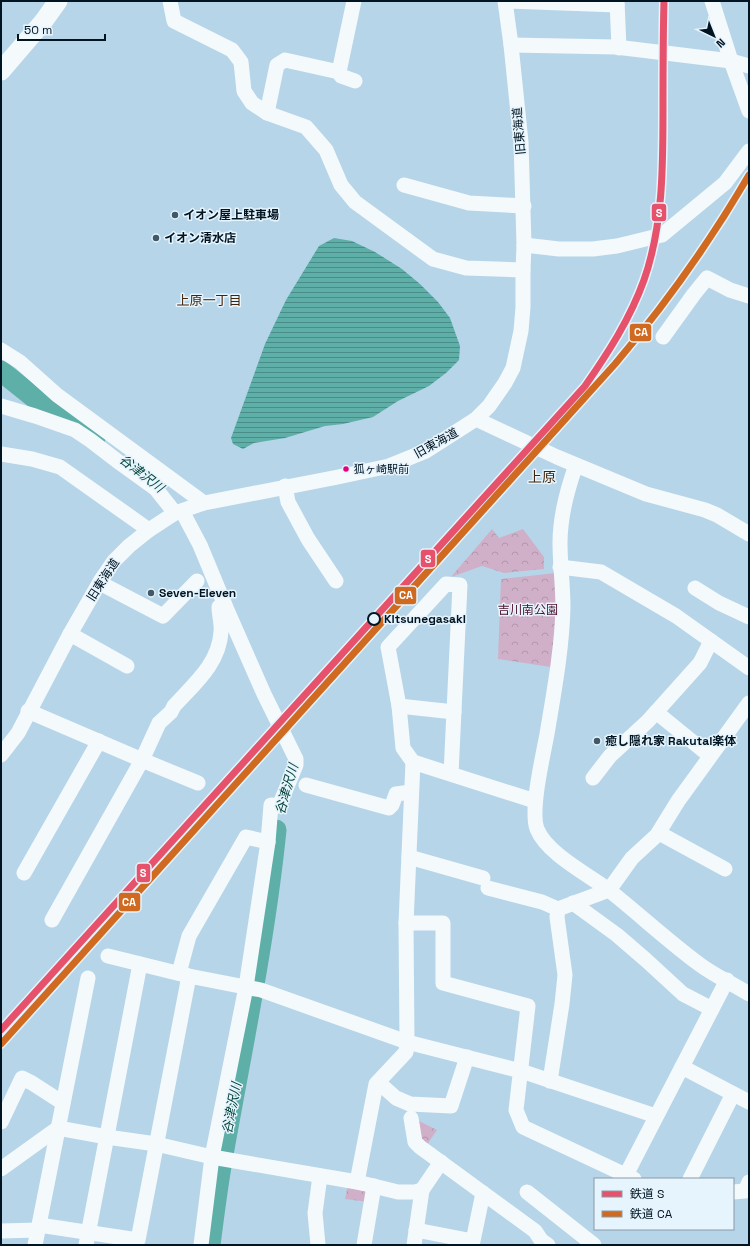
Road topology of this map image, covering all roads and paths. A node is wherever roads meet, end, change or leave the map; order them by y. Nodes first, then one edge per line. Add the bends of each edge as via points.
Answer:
1 (58, 1) edge
2 (170, 1) edge
3 (354, 1) edge
4 (505, 1) edge
5 (712, 1) edge
6 (617, 3) edge
7 (512, 45) junction
8 (619, 48) junction
9 (731, 61) junction
10 (749, 66) edge
11 (1, 71) edge
12 (339, 72) junction
13 (355, 80) dead end
14 (749, 110) edge
15 (267, 113) junction
16 (749, 151) edge
17 (404, 185) dead end
18 (524, 206) junction
19 (524, 245) junction
20 (523, 270) junction
21 (749, 296) edge
22 (663, 337) dead end
23 (1, 350) edge
24 (1, 406) edge
25 (476, 419) junction
26 (1, 454) edge
27 (576, 465) junction
28 (285, 486) junction
29 (204, 502) junction
30 (179, 512) junction
31 (149, 530) junction
32 (749, 534) edge
33 (560, 567) junction
34 (197, 581) dead end
35 (336, 581) dead end
36 (100, 583) junction
37 (695, 588) dead end
38 (224, 604) junction
39 (749, 617) edge
40 (70, 634) junction
41 (711, 641) junction
42 (128, 666) dead end
43 (749, 668) edge
44 (749, 703) edge
45 (399, 706) junction
46 (28, 711) junction
47 (454, 712) junction
48 (656, 712) junction
49 (99, 741) junction
50 (1, 755) edge
51 (710, 756) junction
52 (142, 760) junction
53 (413, 762) junction
54 (451, 774) junction
55 (593, 778) dead end
56 (198, 783) dead end
57 (306, 785) dead end
58 (411, 792) junction
59 (535, 801) junction
60 (659, 833) junction
61 (268, 842) junction
62 (409, 857) junction
63 (724, 869) dead end
64 (24, 873) dead end
65 (609, 890) junction
66 (573, 903) junction
67 (558, 909) junction
68 (52, 920) dead end
69 (406, 922) junction
70 (108, 956) dead end
71 (140, 964) junction
72 (184, 974) junction
73 (88, 978) dead end
74 (727, 980) junction
75 (246, 987) junction
76 (749, 994) edge
77 (712, 1009) junction
78 (407, 1042) junction
79 (467, 1057) junction
80 (682, 1067) junction
81 (521, 1071) junction
82 (550, 1081) junction
83 (378, 1082) junction
84 (733, 1094) junction
85 (749, 1102) edge
86 (63, 1103) junction
87 (656, 1116) junction
88 (411, 1118) dead end
89 (1, 1122) edge
90 (58, 1128) junction
91 (108, 1137) junction
92 (156, 1144) junction
93 (212, 1157) junction
94 (441, 1162) junction
95 (1, 1169) edge
96 (320, 1176) junction
97 (630, 1177) edge
98 (691, 1178) edge
99 (357, 1182) junction
100 (749, 1182) edge
101 (374, 1186) junction
102 (422, 1190) junction
103 (527, 1192) dead end
104 (734, 1192) edge
105 (483, 1193) junction
106 (1, 1231) edge
107 (37, 1233) edge
108 (415, 1238) edge
109 (87, 1239) edge
110 (536, 1240) edge
111 (137, 1242) edge
112 (201, 1245) edge
113 (318, 1245) edge
114 (364, 1245) edge
115 (548, 1245) edge
116 (594, 1245) edge

1 - 11 main road
2 - 15 street via 174,21 232,50 241,62 244,92 252,103
3 - 12 street
4 - 6 street
4 - 7 street, 旧東海道
5 - 9 street
6 - 8 street
7 - 8 street
7 - 18 street, 旧東海道
8 - 9 street
9 - 10 street
9 - 14 street
12 - 13 street via 341,76
12 - 15 street via 285,60 277,65
15 - 20 street via 306,127 326,150 341,185 355,202 433,259 466,268
16 - 19 street via 725,183 662,235 593,249
17 - 18 street via 469,203
18 - 19 street, 旧東海道
19 - 20 street, 旧東海道
20 - 25 street, 旧東海道 via 523,313 513,368 489,406
21 - 22 street via 707,278
23 - 29 street via 20,362 57,395
24 - 30 street via 75,430 156,489
25 - 27 street
25 - 28 street, 旧東海道 via 426,451 389,466
26 - 31 street via 60,467
27 - 32 street via 646,494 705,510
27 - 33 street via 563,509
28 - 29 street, 旧東海道
28 - 35 street via 288,502 308,539
29 - 30 street, 旧東海道
30 - 31 street, 旧東海道
30 - 38 street via 200,545
31 - 36 street, 旧東海道 via 114,561
33 - 41 street via 601,572 676,616
33 - 59 street via 563,607 561,635
34 - 36 street via 163,616
36 - 40 street, 旧東海道
37 - 39 street
38 - 52 street via 219,607 221,632 211,665 159,723
38 - 61 street via 296,758 296,765 279,806 271,805
40 - 42 street
40 - 46 street, 旧東海道
41 - 43 street
41 - 48 street via 700,663
44 - 51 street
45 - 47 street
45 - 47 street via 388,647 446,584 460,585
45 - 53 street via 403,748
46 - 49 street
46 - 50 street, 旧東海道 via 18,733
47 - 54 street
48 - 51 street
48 - 55 street via 610,756
49 - 52 street
49 - 64 street
51 - 60 street
52 - 56 street
52 - 68 street
53 - 54 street
53 - 58 street
54 - 59 street
57 - 58 street via 388,808 396,794
58 - 62 street
59 - 65 street via 537,829 543,839 561,856
60 - 63 street
60 - 65 street via 632,858
61 - 72 street via 246,837 189,936
61 - 75 street
62 - 67 street
62 - 69 street
65 - 66 street
65 - 74 street via 700,965
66 - 67 street
66 - 77 street via 629,945 683,994
67 - 82 street via 565,975
69 - 78 street
69 - 81 street via 443,924 443,983 528,1006
70 - 71 street
71 - 72 street
71 - 91 street
72 - 75 street
72 - 92 street
73 - 86 street
74 - 76 street
74 - 77 street
75 - 78 street via 261,990
75 - 93 street
77 - 80 street
78 - 79 street
78 - 83 street via 406,1052
79 - 81 street
79 - 83 street via 452,1106 410,1104 396,1098
80 - 84 street
80 - 87 street
81 - 82 street
81 - 97 street via 516,1110 523,1127
82 - 87 street
83 - 99 street
84 - 85 street
84 - 98 street
86 - 89 street via 22,1078
86 - 90 street
87 - 97 street
88 - 94 street via 415,1142
90 - 91 street
90 - 95 street
90 - 107 street
91 - 92 street
91 - 109 street
92 - 93 street
92 - 111 street
93 - 96 street
93 - 112 street
94 - 102 street
94 - 105 street
96 - 99 street
96 - 113 street via 315,1213
99 - 101 street
100 - 104 street via 744,1190
101 - 102 street via 398,1192
101 - 114 street
102 - 108 street
103 - 116 street
105 - 108 street via 473,1241
105 - 110 street via 535,1231
106 - 107 street
107 - 109 street
109 - 111 street
110 - 115 street

